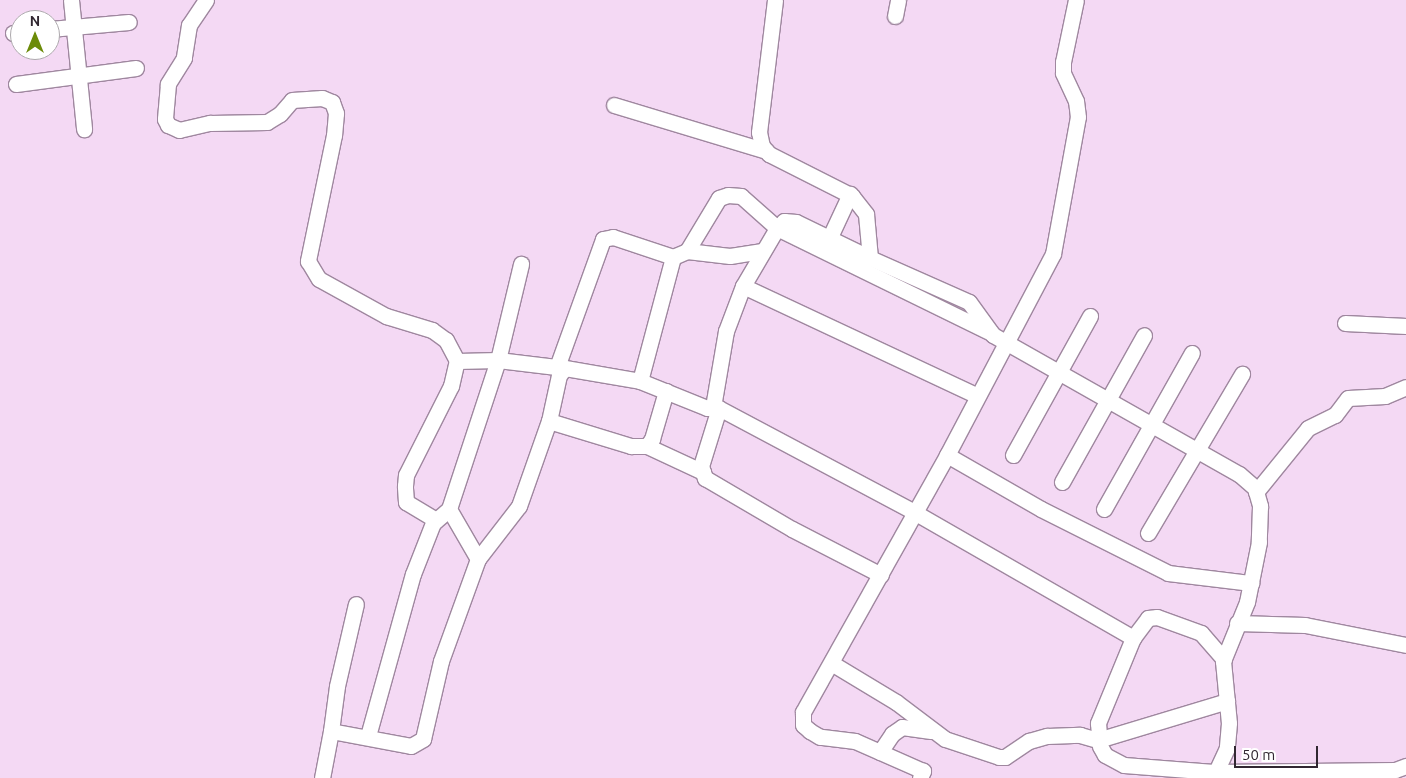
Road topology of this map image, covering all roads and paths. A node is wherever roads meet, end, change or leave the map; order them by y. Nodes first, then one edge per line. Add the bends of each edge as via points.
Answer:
1 (71, 0) edge
2 (206, 0) edge
3 (775, 0) edge
4 (898, 0) edge
5 (1076, 0) edge
6 (895, 16) dead end
7 (129, 22) dead end
8 (76, 25) junction
9 (60, 27) edge
10 (136, 68) dead end
11 (80, 74) junction
12 (16, 84) dead end
13 (614, 105) dead end
14 (84, 129) dead end
15 (766, 151) junction
16 (850, 194) junction
17 (777, 228) junction
18 (829, 239) junction
19 (761, 251) junction
20 (680, 254) junction
21 (870, 258) junction
22 (522, 264) dead end
23 (743, 286) junction
24 (1090, 316) dead end
25 (1345, 323) dead end
26 (1406, 326) edge
27 (991, 332) junction
28 (1144, 335) dead end
29 (1005, 341) junction
30 (1192, 353) dead end
31 (498, 360) junction
32 (457, 361) junction
33 (561, 368) junction
34 (1058, 371) junction
35 (1242, 374) dead end
36 (640, 382) junction
37 (1406, 387) edge
38 (666, 391) junction
39 (978, 396) junction
40 (1108, 399) junction
41 (717, 407) junction
42 (549, 421) junction
43 (1151, 424) junction
44 (647, 446) junction
45 (1197, 450) junction
46 (947, 455) junction
47 (1013, 455) dead end
48 (703, 472) junction
49 (1062, 482) dead end
50 (1256, 492) junction
51 (449, 509) junction
52 (1104, 509) dead end
53 (914, 512) junction
54 (436, 520) junction
55 (1148, 533) dead end
56 (478, 559) junction
57 (881, 575) junction
58 (1251, 583) junction
59 (356, 604) dead end
60 (1237, 622) junction
61 (1133, 638) junction
62 (1406, 645) edge
63 (1224, 659) junction
64 (833, 664) junction
65 (1227, 701) junction
66 (331, 731) junction
67 (935, 731) junction
68 (368, 736) junction
69 (1098, 740) junction
70 (880, 752) junction
71 (1406, 766) edge
72 (1213, 775) edge
73 (926, 776) edge
74 (322, 778) edge

1 - 8 street
2 - 32 street via 189,26 184,58 168,84 164,112 168,124 179,130 210,124 267,122 280,114 292,100 322,98 332,102 336,113 334,135 308,261 313,272 341,293 386,316 432,330 446,340
3 - 15 street via 759,132
4 - 6 street
5 - 29 street via 1063,73 1076,101 1078,117 1059,234 1046,272
7 - 8 street
8 - 9 street
8 - 11 street
10 - 11 street
11 - 12 street
11 - 14 street
13 - 15 street
15 - 16 street
16 - 18 street
16 - 21 street via 866,214
17 - 18 street via 784,221 796,222
17 - 19 street
17 - 20 street via 741,196 722,196
17 - 27 street
18 - 21 street
19 - 20 street via 730,256
19 - 23 street
20 - 33 street via 613,237 603,239
20 - 36 street
21 - 27 street via 970,302
22 - 31 street
23 - 39 street
23 - 41 street via 726,331
24 - 34 street
25 - 26 street
27 - 29 street
28 - 40 street
29 - 34 street
29 - 39 street
30 - 43 street
31 - 32 street
31 - 33 street
31 - 51 street
32 - 54 street via 451,386 405,481 406,502
33 - 36 street
33 - 42 street
34 - 40 street
34 - 47 street
35 - 45 street
36 - 38 street
37 - 50 street via 1385,396 1348,398 1334,415 1308,428
38 - 41 street via 707,408
38 - 44 street
39 - 46 street
40 - 43 street
40 - 49 street
41 - 48 street via 701,466
41 - 53 street
42 - 44 street via 631,446
42 - 56 street via 519,506
43 - 45 street
43 - 52 street
44 - 48 street
45 - 50 street via 1239,474
45 - 55 street
46 - 53 street
46 - 58 street via 1041,509 1168,573
48 - 57 street via 710,482
50 - 58 street via 1260,506 1259,542
51 - 54 street
51 - 56 street
53 - 57 street
53 - 61 street
54 - 68 street via 413,574
56 - 68 street via 441,661 423,738 411,746
57 - 64 street
58 - 60 street via 1247,602
59 - 66 street via 337,686
60 - 62 street via 1305,626
60 - 63 street
61 - 63 street via 1148,618 1155,616 1201,633
61 - 69 street via 1098,723
63 - 65 street
64 - 67 street via 896,702
64 - 70 street via 803,712 803,725 820,737 855,740
65 - 69 street
65 - 72 street via 1227,748
66 - 68 street
66 - 74 street
67 - 69 street via 961,746 999,757 1005,757 1029,741 1047,736 1080,735
67 - 70 street via 902,727 892,734
69 - 72 street via 1105,755 1124,764
70 - 73 street
71 - 72 street via 1395,770

